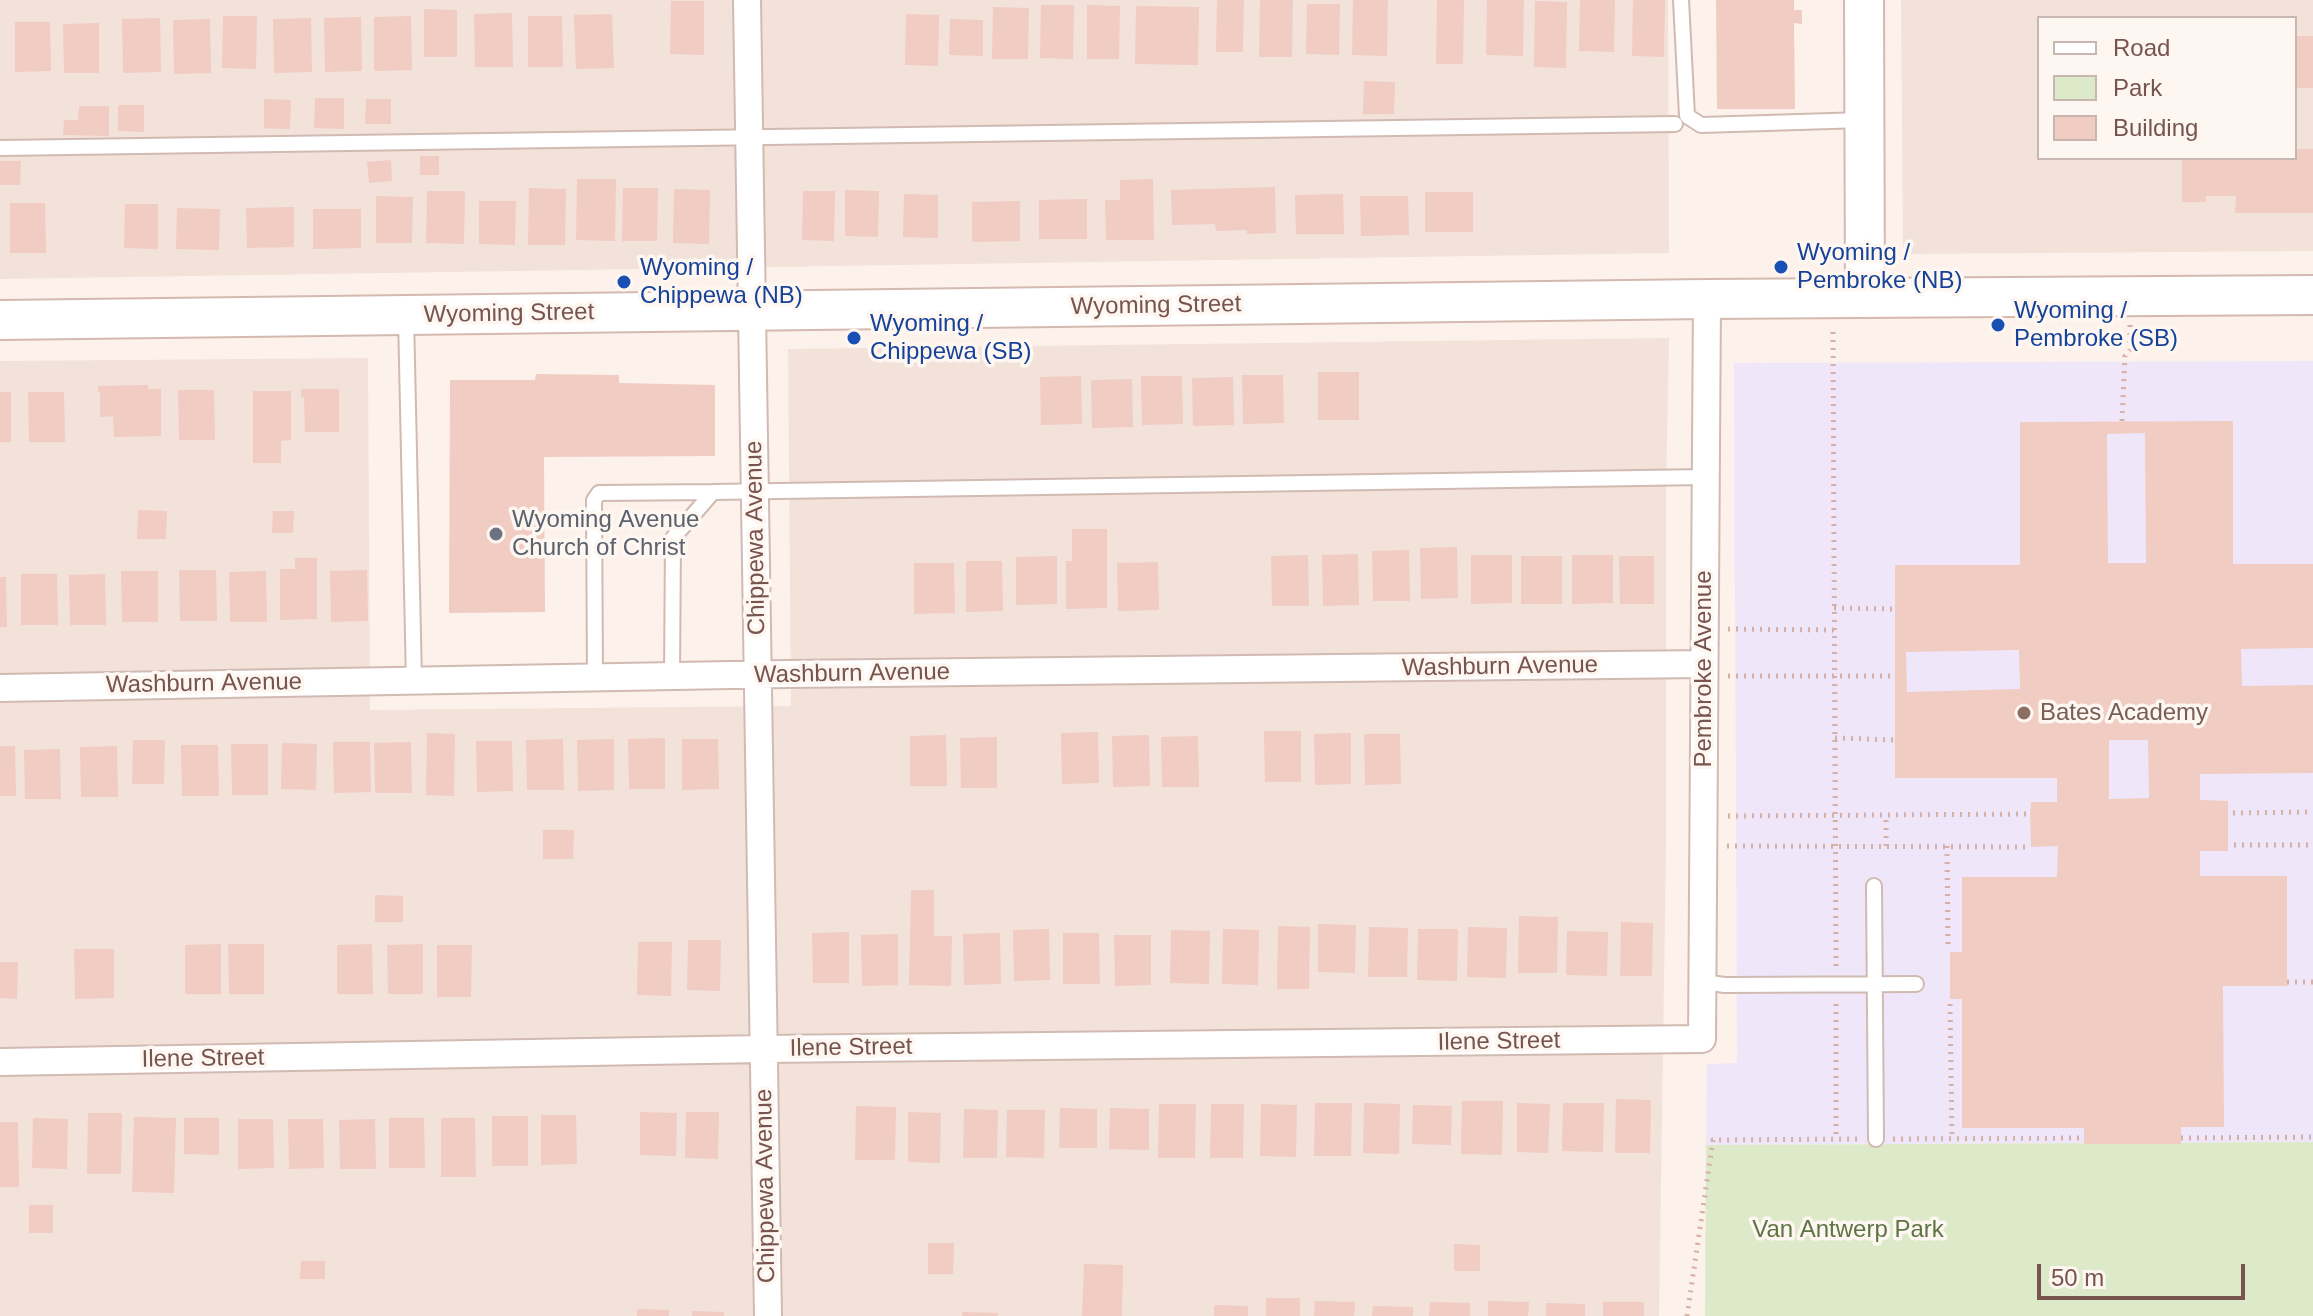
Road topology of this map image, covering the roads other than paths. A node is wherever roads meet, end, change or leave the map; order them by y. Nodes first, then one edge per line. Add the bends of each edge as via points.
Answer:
1 (747, 0) edge
2 (1681, 0) edge
3 (1864, 0) edge
4 (1864, 120) junction
5 (1675, 124) dead end
6 (749, 139) junction
7 (0, 148) edge
8 (2313, 295) edge
9 (1865, 297) junction
10 (1707, 299) junction
11 (751, 312) junction
12 (406, 315) junction
13 (0, 320) edge
14 (1706, 477) junction
15 (755, 491) junction
16 (713, 492) junction
17 (1716, 670) junction
18 (760, 675) junction
19 (672, 676) junction
20 (595, 677) junction
21 (414, 681) junction
22 (0, 688) edge
23 (1874, 886) dead end
24 (1702, 982) junction
25 (1873, 984) junction
26 (1916, 984) dead end
27 (1702, 1039) joint
28 (764, 1049) junction
29 (0, 1062) edge
30 (1876, 1139) dead end
31 (768, 1316) edge

1 - 6 street, Chippewa Avenue
2 - 4 lane via 1687,116 1701,125
3 - 4 street
4 - 9 street
5 - 6 lane
6 - 7 lane
6 - 11 street, Chippewa Avenue
8 - 9 street, Wyoming Street
9 - 10 street, Wyoming Street
10 - 11 street, Wyoming Street
10 - 14 street, Pembroke Avenue
11 - 12 street, Wyoming Street
11 - 15 street, Chippewa Avenue
12 - 13 street, Wyoming Street
12 - 21 lane
14 - 15 lane
14 - 17 street, Pembroke Avenue
15 - 16 lane
15 - 18 street, Chippewa Avenue
16 - 19 lane via 673,538
16 - 20 lane via 599,493 594,500
17 - 18 street, Washburn Avenue
17 - 24 street, Pembroke Avenue
18 - 19 street, Washburn Avenue
18 - 28 street, Chippewa Avenue
19 - 20 street, Washburn Avenue
20 - 21 street, Washburn Avenue
21 - 22 street, Washburn Avenue
23 - 25 lane
24 - 25 lane
24 - 27 street, Pembroke Avenue
25 - 26 lane
25 - 30 lane
27 - 28 street, Ilene Street
28 - 29 street, Ilene Street
28 - 31 street, Chippewa Avenue

